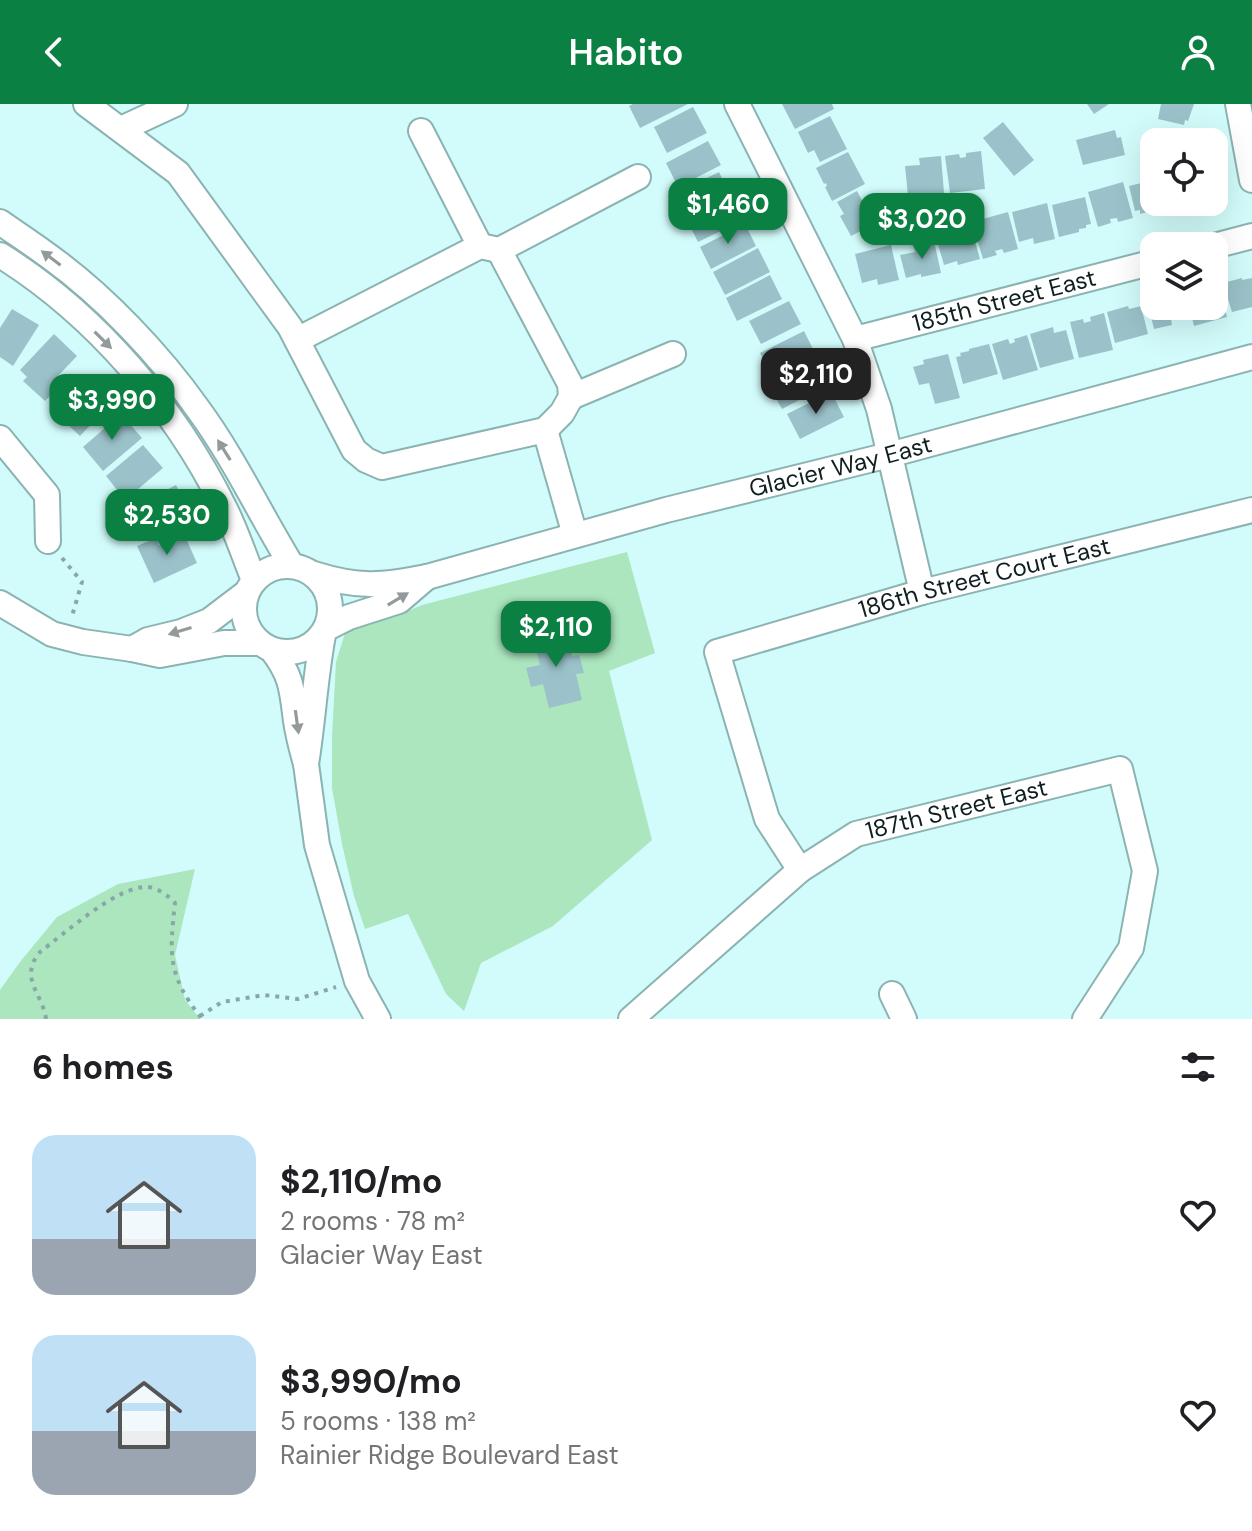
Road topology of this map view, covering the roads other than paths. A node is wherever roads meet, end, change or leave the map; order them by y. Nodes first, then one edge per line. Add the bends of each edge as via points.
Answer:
1 (86, 104) edge
2 (737, 104) edge
3 (1238, 104) edge
4 (168, 105) edge
5 (121, 129) junction
6 (421, 131) dead end
7 (638, 177) dead end
8 (1252, 180) edge
9 (0, 222) edge
10 (1252, 236) edge
11 (1228, 242) edge
12 (489, 248) junction
13 (0, 255) edge
14 (1140, 266) edge
15 (855, 339) junction
16 (297, 340) junction
17 (673, 354) dead end
18 (1252, 357) edge
19 (571, 397) junction
20 (545, 430) junction
21 (0, 438) edge
22 (889, 455) junction
23 (1252, 510) edge
24 (575, 535) junction
25 (48, 541) road end
26 (303, 570) junction
27 (427, 577) junction
28 (250, 587) junction
29 (922, 592) junction
30 (0, 603) edge
31 (325, 632) junction
32 (266, 647) junction
33 (132, 649) junction
34 (306, 764) junction
35 (800, 870) junction
36 (892, 994) dead end
37 (378, 1019) edge
38 (631, 1019) edge
39 (904, 1019) edge
40 (1085, 1019) edge

1 - 5 street
2 - 15 street
3 - 8 street
4 - 5 street
5 - 16 street via 178,173
6 - 12 street
7 - 12 street
26 -> 9 street via 198,408 151,350 99,297
10 - 11 street
12 - 16 street
12 - 19 street via 570,384
13 -> 28 street via 79,316 138,376 183,435 225,508
14 - 15 street, 185th Street East
15 - 22 street
16 - 20 street via 354,450 382,467
17 - 19 street
18 - 22 street, Glacier Way East
19 - 20 street
20 - 24 street
21 - 25 street via 47,495
22 - 24 street, Glacier Way East
22 - 29 street
23 - 29 street, 186th Street Court East
24 - 27 street, Glacier Way East
26 - 27 street, Glacier Way East via 342,583 391,584
26 - 28 street via 278,566
26 - 31 street via 324,585 330,599
31 -> 27 street, Glacier Way East via 349,617 399,601
28 - 32 street via 245,620
28 -> 33 street via 209,621
29 - 35 street, 186th Street Court East via 717,652 767,819
30 - 33 street via 52,634
31 - 32 street via 300,651
31 - 34 street
32 - 33 street via 224,643 160,655
32 -> 34 street via 282,663 291,686
34 - 37 street via 317,845 357,981
35 - 38 street, 187th Street East
35 - 40 street, 187th Street East via 856,834 1120,769 1145,871 1131,948
36 - 39 street

